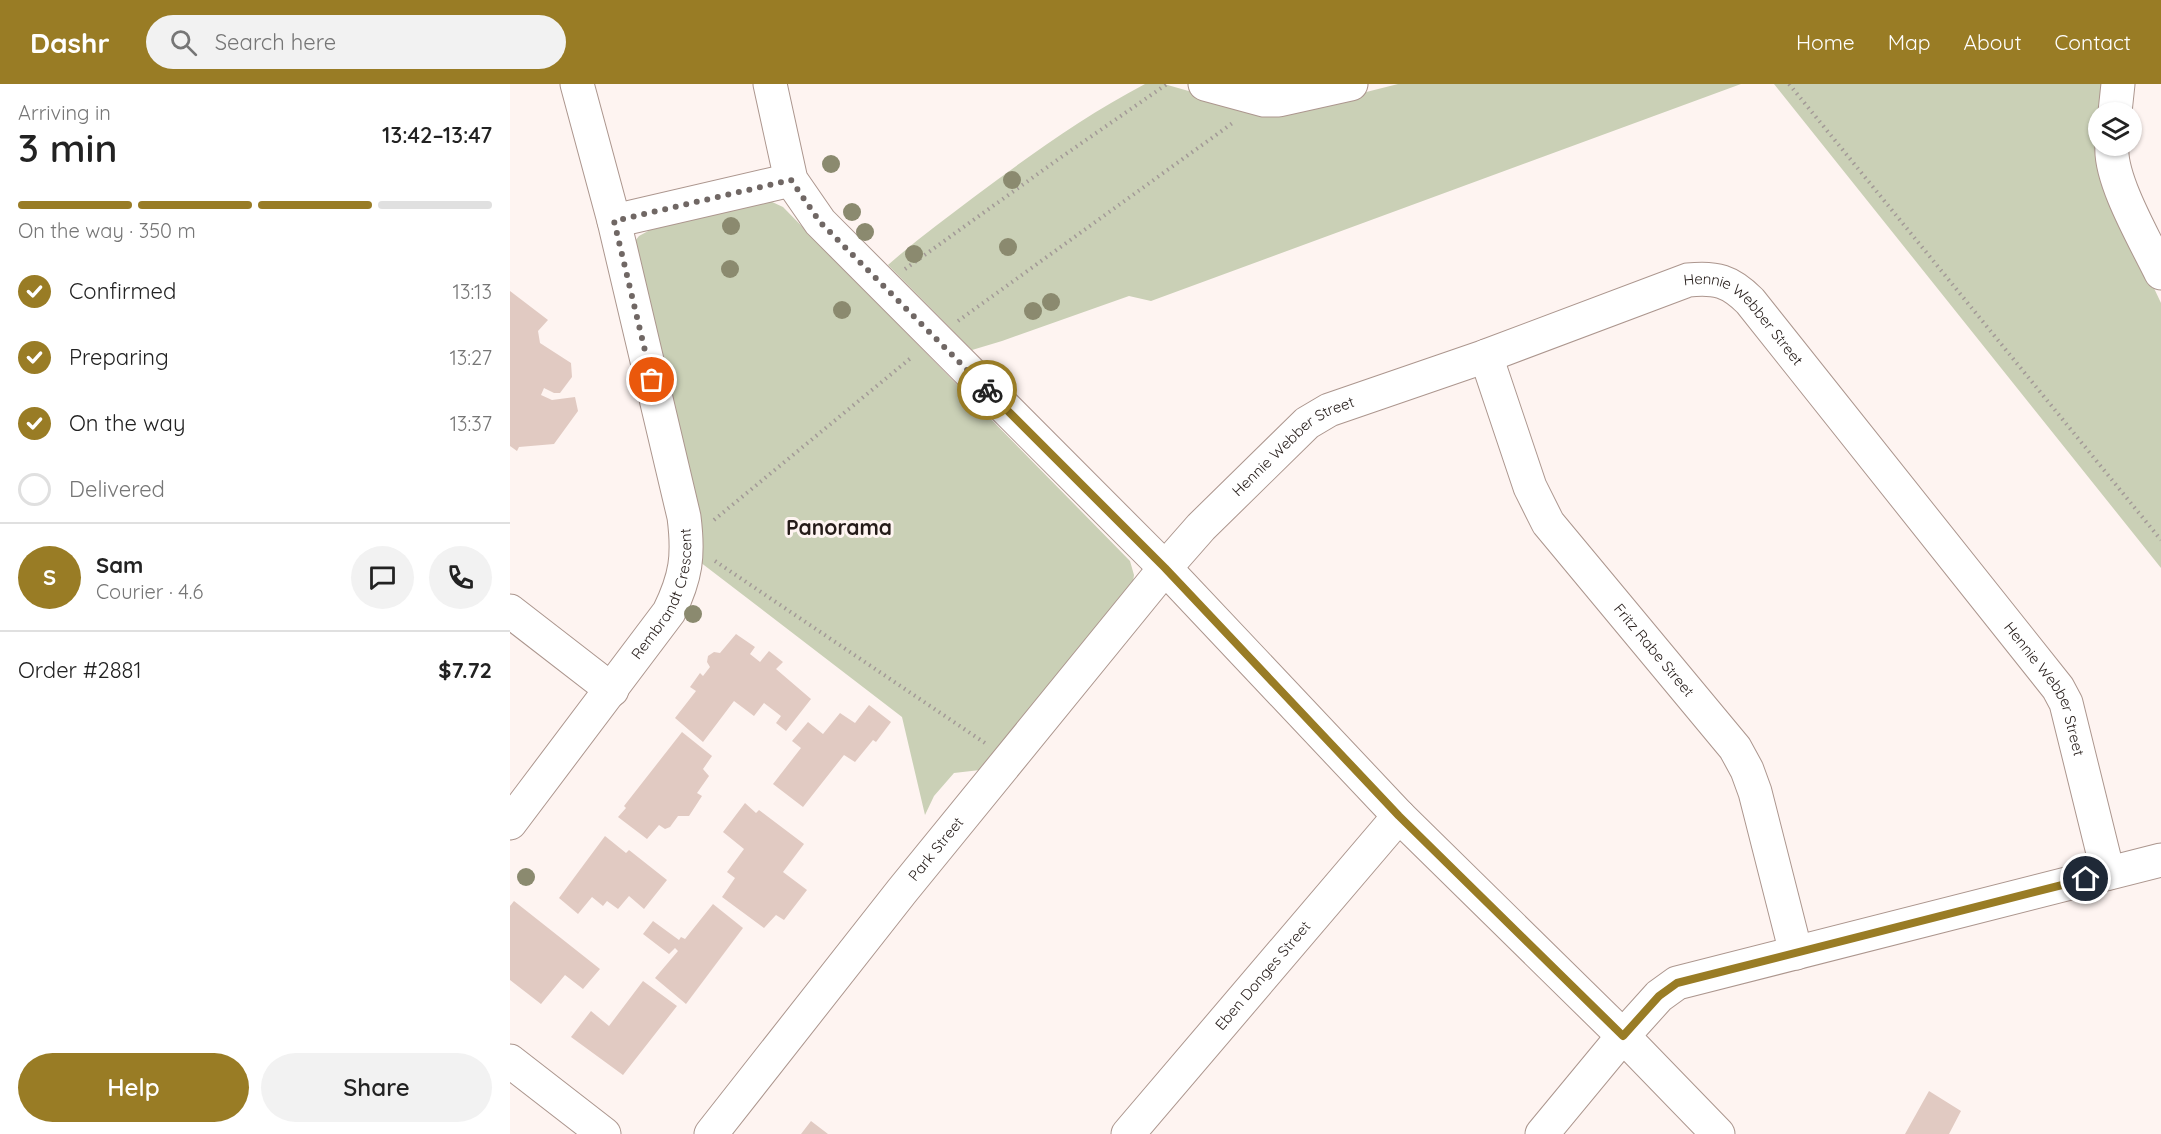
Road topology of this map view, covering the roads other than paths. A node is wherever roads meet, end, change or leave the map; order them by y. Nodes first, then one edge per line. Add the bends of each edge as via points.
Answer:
1 (578, 84) edge
2 (770, 84) edge
3 (1205, 84) edge
4 (1351, 84) edge
5 (2118, 84) edge
6 (2116, 102) edge
7 (2112, 156) edge
8 (791, 180) junction
9 (614, 221) junction
10 (2161, 273) edge
11 (1486, 356) junction
12 (1165, 568) junction
13 (510, 610) edge
14 (612, 690) junction
15 (1399, 816) junction
16 (510, 823) edge
17 (2161, 860) edge
18 (2108, 873) junction
19 (1796, 953) junction
20 (1623, 1036) junction
21 (510, 1061) edge
22 (570, 1124) edge
23 (604, 1134) edge
24 (711, 1134) edge
25 (1128, 1134) edge
26 (1542, 1134) edge
27 (1718, 1134) edge

1 - 9 street, Rembrandt Crescent
2 - 8 street
3 - 4 street via 1264,100 1295,99
5 - 6 street
7 - 10 street via 2118,181
8 - 9 street
8 - 12 street via 820,222
9 - 14 street, Rembrandt Crescent via 688,542 681,588 669,612
11 - 12 street, Hennie Webber Street via 1329,410 1307,423
11 - 18 street, Hennie Webber Street via 1688,280 1706,278 1737,289 2058,688 2066,703
11 - 19 street, Fritz Rabe Street via 1530,487 1548,523 1735,748 1747,770
12 - 15 street
12 - 24 street, Park Street via 902,891
13 - 14 street
14 - 16 street, Rembrandt Crescent
15 - 20 street
15 - 25 street, Eben Donges Street
17 - 18 street
18 - 19 street
19 - 20 street via 1677,983 1659,996
20 - 26 street
20 - 27 street
21 - 22 street
22 - 23 street

